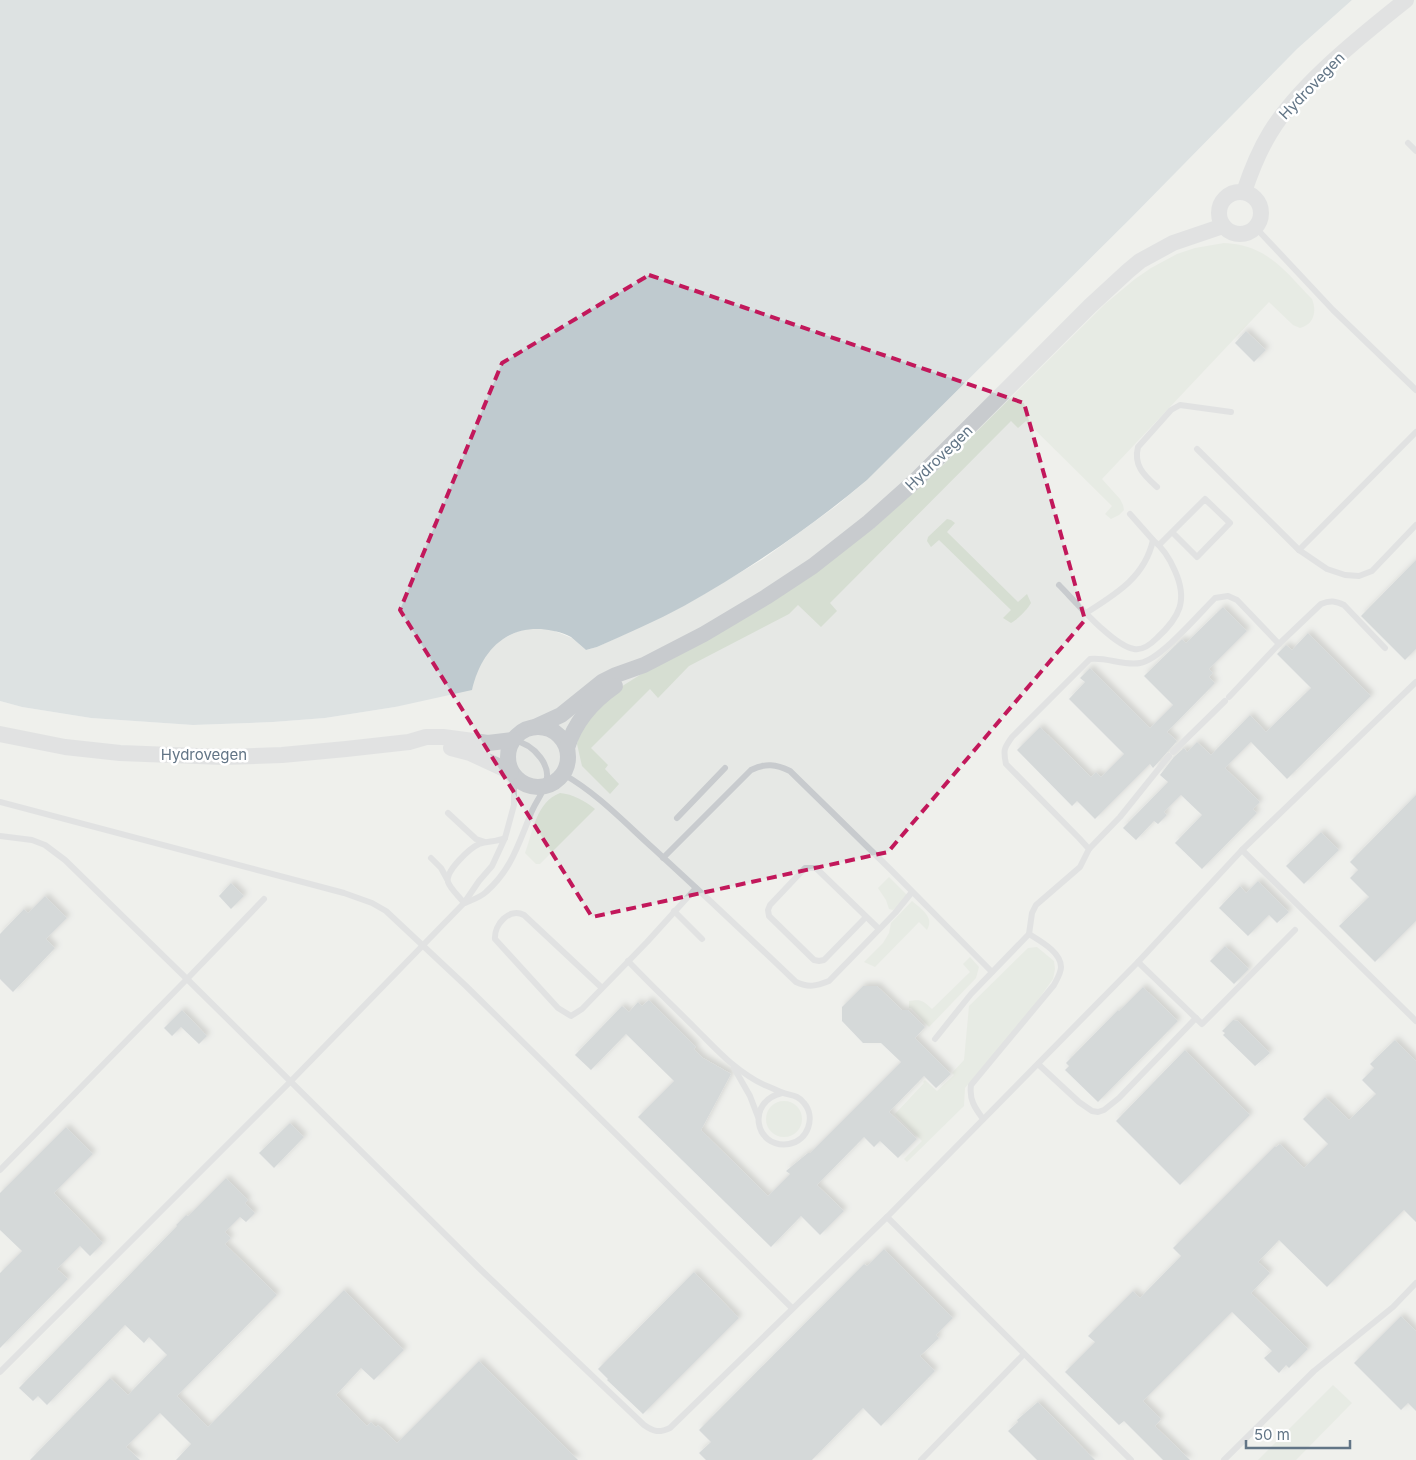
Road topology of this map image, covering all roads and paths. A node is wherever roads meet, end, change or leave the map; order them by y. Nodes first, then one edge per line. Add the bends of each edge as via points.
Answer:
1 (1406, 0) edge
2 (1408, 143) dead end
3 (1416, 151) edge
4 (1244, 192) junction
5 (1223, 226) junction
6 (1256, 228) junction
7 (1416, 390) edge
8 (1231, 412) dead end
9 (1416, 432) edge
10 (1197, 449) dead end
11 (1157, 487) dead end
12 (1130, 514) dead end
13 (1416, 525) edge
14 (1172, 532) junction
15 (1153, 540) junction
16 (1159, 545) junction
17 (1299, 550) junction
18 (1059, 585) dead end
19 (1086, 613) junction
20 (1279, 644) junction
21 (1385, 648) dead end
22 (636, 668) junction
23 (1416, 682) edge
24 (535, 727) junction
25 (0, 734) edge
26 (513, 740) junction
27 (409, 742) junction
28 (567, 748) junction
29 (725, 768) dead end
30 (512, 774) junction
31 (563, 774) junction
32 (545, 787) junction
33 (0, 802) edge
34 (448, 813) dead end
35 (677, 818) dead end
36 (0, 836) edge
37 (505, 838) junction
38 (485, 842) junction
39 (1088, 850) junction
40 (1242, 850) junction
41 (431, 858) dead end
42 (663, 858) junction
43 (447, 880) junction
44 (696, 888) junction
45 (912, 892) junction
46 (264, 899) dead end
47 (464, 903) junction
48 (674, 911) junction
49 (866, 917) junction
50 (879, 929) junction
51 (1295, 930) dead end
52 (1029, 934) junction
53 (702, 939) dead end
54 (424, 945) junction
55 (628, 961) junction
56 (1138, 962) junction
57 (992, 972) junction
58 (187, 979) junction
59 (602, 988) junction
60 (1196, 1018) junction
61 (1416, 1021) edge
62 (934, 1039) dead end
63 (730, 1063) junction
64 (1038, 1064) junction
65 (291, 1081) junction
66 (782, 1093) junction
67 (758, 1117) junction
68 (983, 1119) junction
69 (0, 1170) edge
70 (887, 1218) junction
71 (1416, 1284) edge
72 (792, 1308) junction
73 (1024, 1354) junction
74 (0, 1372) edge
75 (921, 1460) edge
76 (1131, 1460) edge
77 (1224, 1460) edge

1 - 4 street, Hydrovegen via 1312,82 1288,109 1259,153
2 - 3 lane
4 - 5 street via 1235,192 1222,202 1219,218
4 - 6 street via 1251,194 1261,206 1262,214
5 - 6 street via 1239,235
5 - 22 street, Hydrovegen via 1172,243 1128,271 921,476 836,549 704,634
6 - 7 lane via 1333,310
8 - 11 lane via 1180,405 1171,410 1138,447 1136,454 1142,473
9 - 17 lane
10 - 17 lane
12 - 15 lane
13 - 17 lane via 1372,571 1359,576 1327,569
14 - 14 lane via 1205,498 1230,524 1197,557
14 - 16 lane
15 - 16 lane
15 - 19 lane via 1149,556 1138,572 1119,591
16 - 19 lane via 1174,567 1182,591 1180,607 1165,631 1146,647 1134,649 1116,641
18 - 19 lane
20 - 21 lane via 1321,604 1332,601 1344,606
20 - 39 lane via 1171,754 1120,817
20 - 39 lane via 1237,600 1228,596 1215,598 1162,652 1148,660 1139,663 1090,659 1012,737 1004,747 1006,764
22 - 24 street, Hydrovegen via 602,682 560,715
22 - 28 street, Hydrovegen via 585,713
23 - 40 lane
24 - 26 street, Hydrovegen via 519,733
24 - 28 street via 555,732
25 - 27 street, Hydrovegen via 65,747 169,756 300,753
26 - 27 street, Hydrovegen via 488,743 426,737
26 - 30 street via 507,756
26 - 32 lane via 531,748 544,762
27 - 30 street, Hydrovegen via 470,753
28 - 31 street, Hydrovegen
29 - 35 lane
30 - 32 street, Hydrovegen via 522,784
30 - 37 lane via 514,805
31 - 32 street
31 - 42 lane via 604,804
32 - 47 lane via 508,867 485,893
33 - 54 lane via 361,898 391,915
34 - 38 lane via 476,839
36 - 58 lane via 32,840 65,860
37 - 38 lane
37 - 47 lane via 492,866
38 - 43 lane via 461,859
39 - 52 lane via 1080,867 1036,905
40 - 56 lane
40 - 61 lane
41 - 43 lane
42 - 44 lane
42 - 45 lane via 751,770 774,765 790,771
43 - 47 lane
44 - 48 lane
44 - 50 lane via 796,982 806,987 829,981
45 - 50 lane
45 - 57 lane
46 - 58 lane
47 - 54 lane
48 - 53 lane
48 - 55 lane
49 - 49 lane via 816,868 811,867 805,868 768,910 769,916 814,960 819,961 824,960
49 - 50 lane
51 - 60 lane via 1202,1024
52 - 57 lane
52 - 68 lane via 1060,958 1060,972 1054,985 971,1085 972,1103
54 - 65 lane
54 - 72 lane
55 - 59 lane
55 - 63 lane
56 - 60 lane
56 - 64 lane
57 - 62 lane
58 - 65 lane
58 - 69 lane
59 - 59 lane via 582,1009 571,1016 566,1014 494,939 496,928 512,913 524,915
60 - 64 lane via 1119,1098 1098,1112 1079,1102
63 - 66 lane
63 - 67 lane via 746,1086
64 - 68 lane
65 - 72 lane via 486,1275 653,1431 662,1432 670,1428
65 - 74 lane
66 - 67 lane via 765,1101
66 - 67 lane via 800,1098 810,1114 806,1133 800,1140 790,1144 771,1142 759,1127
68 - 70 lane
70 - 72 lane
70 - 73 lane
71 - 77 lane via 1314,1371
73 - 75 lane
73 - 76 lane

